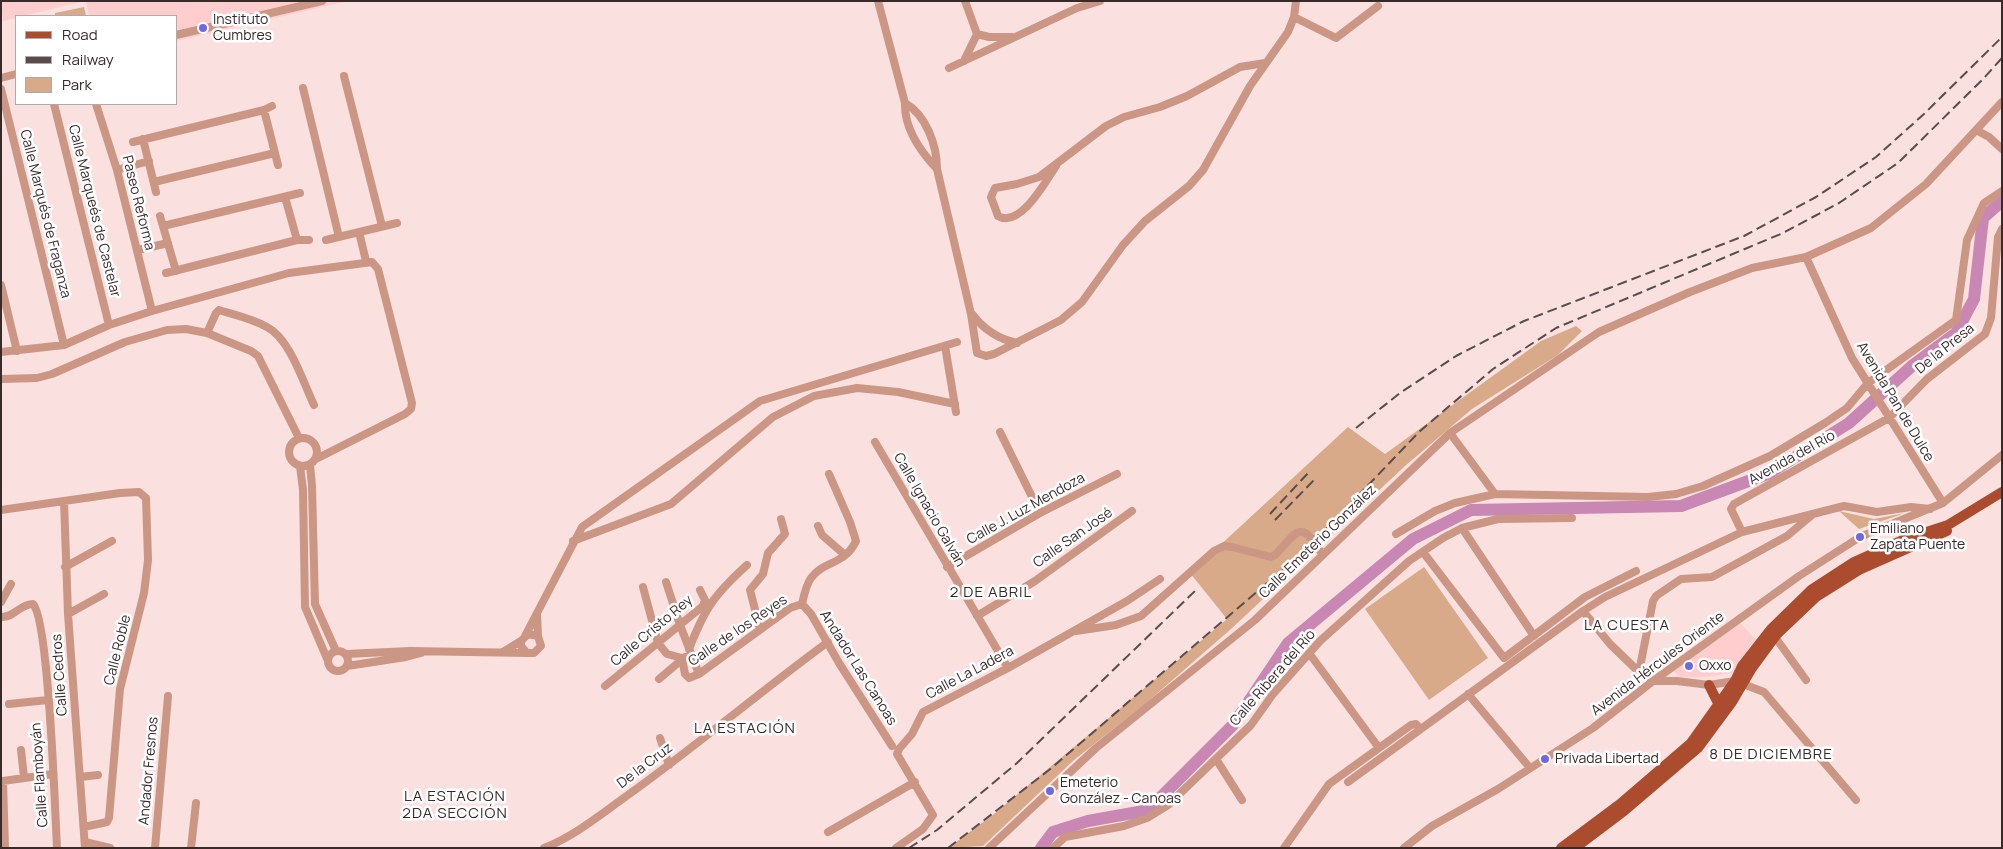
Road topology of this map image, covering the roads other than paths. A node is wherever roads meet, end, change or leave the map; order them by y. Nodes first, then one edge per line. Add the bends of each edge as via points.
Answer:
1 (322, 1) edge
2 (878, 1) edge
3 (965, 1) edge
4 (1100, 1) edge
5 (1296, 1) edge
6 (1378, 6) dead end
7 (1294, 17) junction
8 (977, 34) junction
9 (178, 35) edge
10 (1016, 37) junction
11 (964, 61) junction
12 (1266, 63) junction
13 (949, 68) dead end
14 (15, 74) edge
15 (344, 76) dead end
16 (1, 78) edge
17 (303, 88) dead end
18 (1, 89) edge
19 (2002, 102) edge
20 (904, 103) junction
21 (54, 105) edge
22 (96, 105) edge
23 (272, 106) dead end
24 (264, 110) junction
25 (1976, 130) junction
26 (143, 139) junction
27 (133, 142) dead end
28 (2002, 149) edge
29 (275, 153) junction
30 (149, 161) junction
31 (278, 165) dead end
32 (1056, 166) junction
33 (938, 169) junction
34 (117, 170) junction
35 (154, 182) junction
36 (2002, 191) edge
37 (156, 192) dead end
38 (300, 193) dead end
39 (285, 197) junction
40 (160, 216) dead end
41 (397, 223) dead end
42 (163, 226) junction
43 (382, 226) junction
44 (2002, 229) edge
45 (359, 232) junction
46 (339, 237) junction
47 (297, 240) junction
48 (309, 240) dead end
49 (326, 240) dead end
50 (168, 243) junction
51 (138, 250) junction
52 (1806, 257) junction
53 (366, 261) junction
54 (176, 271) junction
55 (166, 273) dead end
56 (1, 285) edge
57 (152, 311) junction
58 (971, 314) junction
59 (109, 325) junction
60 (208, 334) junction
61 (957, 342) dead end
62 (1017, 343) junction
63 (64, 345) junction
64 (946, 346) junction
65 (16, 351) junction
66 (1, 352) edge
67 (1, 379) edge
68 (827, 380) junction
69 (1868, 383) junction
70 (811, 384) junction
71 (829, 392) junction
72 (814, 396) junction
73 (314, 406) dead end
74 (1888, 415) junction
75 (1000, 432) dead end
76 (1450, 433) junction
77 (299, 438) junction
78 (876, 442) dead end
79 (340, 446) junction
80 (316, 448) junction
81 (2002, 455) edge
82 (312, 462) junction
83 (300, 466) junction
84 (829, 474) dead end
85 (1118, 474) dead end
86 (2002, 492) edge
87 (1495, 494) junction
88 (2002, 500) edge
89 (64, 501) junction
90 (1943, 503) junction
91 (1930, 509) junction
92 (1, 510) edge
93 (1132, 511) dead end
94 (600, 512) junction
95 (1040, 513) junction
96 (1814, 514) junction
97 (1572, 518) dead end
98 (780, 519) dead end
99 (818, 526) dead end
100 (608, 528) junction
101 (1462, 528) junction
102 (1742, 532) junction
103 (1396, 534) dead end
104 (112, 541) dead end
105 (573, 541) junction
106 (1423, 552) junction
107 (1322, 554) junction
108 (845, 555) junction
109 (747, 565) dead end
110 (65, 567) junction
111 (947, 567) junction
112 (1636, 570) dead end
113 (1160, 580) dead end
114 (666, 582) dead end
115 (11, 584) dead end
116 (643, 587) dead end
117 (700, 590) dead end
118 (104, 594) dead end
119 (1, 602) edge
120 (802, 604) junction
121 (1583, 611) junction
122 (68, 614) junction
123 (537, 614) junction
124 (978, 616) junction
125 (1, 617) edge
126 (680, 624) junction
127 (760, 629) junction
128 (1072, 631) junction
129 (538, 636) junction
130 (1534, 636) junction
131 (1775, 637) junction
132 (523, 638) junction
133 (828, 642) junction
134 (658, 643) junction
135 (336, 651) junction
136 (690, 651) junction
137 (421, 653) junction
138 (501, 653) junction
139 (527, 653) junction
140 (1310, 653) junction
141 (346, 654) junction
142 (682, 658) junction
143 (328, 662) junction
144 (347, 666) junction
145 (1008, 668) junction
146 (1639, 672) junction
147 (699, 674) junction
148 (658, 679) dead end
149 (1806, 680) dead end
150 (1654, 681) junction
151 (1740, 682) junction
152 (1710, 685) junction
153 (605, 686) dead end
154 (1468, 694) junction
155 (168, 696) dead end
156 (48, 700) junction
157 (9, 704) dead end
158 (1719, 705) junction
159 (1420, 729) junction
160 (660, 738) dead end
161 (892, 746) dead end
162 (1379, 748) junction
163 (21, 750) dead end
164 (1216, 759) junction
165 (669, 765) junction
166 (1530, 768) junction
167 (53, 774) junction
168 (98, 775) dead end
169 (24, 777) junction
170 (80, 777) junction
171 (915, 782) junction
172 (1348, 782) dead end
173 (1242, 800) dead end
174 (1856, 800) dead end
175 (196, 803) dead end
176 (84, 827) junction
177 (828, 832) dead end
178 (85, 845) edge
179 (5, 848) edge
180 (57, 848) edge
181 (110, 848) edge
182 (156, 848) edge
183 (191, 848) edge
184 (544, 848) edge
185 (896, 848) edge
186 (989, 848) edge
187 (1053, 848) edge
188 (1284, 848) edge
189 (1404, 848) edge
190 (1561, 848) edge
191 (1574, 848) edge

1 - 9 street
2 - 20 street
3 - 8 street
4 - 10 street via 1077,8
5 - 7 street
6 - 7 street via 1336,38
7 - 12 street via 1288,32
8 - 10 street
8 - 11 street
10 - 11 street
11 - 13 street
12 - 32 street via 1240,67 1187,96 1124,117 1106,126
12 - 62 street via 1203,170 1189,186 1145,221 1082,302 1060,320
14 - 16 street
15 - 43 street
17 - 46 street
18 - 63 street, Calle Marqués de Fraganza
19 - 25 street, Calle Emeterio González
20 - 33 street via 906,119 915,140
20 - 33 street via 920,115 934,146
21 - 59 street, Calle Marqueés de Castelar
22 - 34 street, Paseo Reforma
23 - 24 street
24 - 26 street
24 - 29 street
25 - 28 street
25 - 52 street, Calle Emeterio González via 1926,184 1871,228
26 - 27 street
26 - 30 street
29 - 31 street
29 - 35 street
30 - 34 street
30 - 35 street
32 - 32 street via 1030,181 995,188 991,197 998,216 1010,218 1022,211 1043,188
33 - 58 street
34 - 51 street, Paseo Reforma
35 - 37 street
36 - 69 street via 1984,203 1967,240 1956,320
38 - 39 street
39 - 42 street
39 - 47 street
40 - 42 street
41 - 43 street
42 - 50 street
43 - 45 street
44 - 74 street, De la Presa via 1998,238 1988,328
45 - 46 street
45 - 53 street
46 - 49 street
47 - 48 street
47 - 54 street
50 - 51 street
50 - 54 street
51 - 57 street, Paseo Reforma
52 - 69 street, Avenida Pan de Dulce via 1852,358
52 - 76 street, Calle Emeterio González via 1752,268 1599,332
53 - 57 street via 289,273
53 - 79 street via 378,268 412,403 405,414
54 - 55 street
56 - 65 street
57 - 59 street
58 - 62 street via 998,337
58 - 62 street via 977,353 994,354
59 - 63 street
60 - 67 street via 186,328 167,330 125,342 52,374 38,378
60 - 73 street via 220,310 272,330 286,344
60 - 77 street via 258,356
61 - 64 street
63 - 65 street
64 - 68 street
64 - 71 street via 955,408 898,392 856,388
65 - 66 street
68 - 70 street
68 - 71 street
69 - 74 street, Avenida Pan de Dulce
69 - 87 street via 1847,408 1825,423 1770,456 1704,486 1648,497
70 - 72 street
70 - 94 street via 760,401
71 - 72 street
72 - 100 street via 773,417 671,504
74 - 90 street, Avenida Pan de Dulce
74 - 102 street, Avenida del Río via 1734,504 1731,509
75 - 95 street
76 - 87 street
76 - 107 street, Calle Emeterio González
77 - 80 street via 307,438
77 - 83 street via 293,441 288,456
78 - 111 street, Calle Ignacio Galván
79 - 80 street
79 - 82 street
80 - 82 street
81 - 90 street, Avenida Hércules Oriente
82 - 83 street
82 - 135 street via 315,604
83 - 143 street via 305,607
84 - 108 street via 856,541
85 - 95 street, Calle J. Luz Mendoza
86 - 151 main road via 1948,524 1854,562 1811,590 1771,629 1742,666
87 - 103 street via 1442,508
88 - 131 main road via 1958,526 1859,570 1816,596
89 - 92 street
89 - 110 street, Calle Cedros
89 - 176 street, Calle Roble via 139,492 146,498 148,560 140,614 120,689 109,818 102,825
90 - 91 street, Avenida Hércules Oriente
91 - 96 street via 1911,507 1877,512 1844,506
91 - 150 street, Avenida Hércules Oriente via 1860,537 1799,576
93 - 124 street, Calle San José via 1043,576
94 - 100 street via 601,522
94 - 105 street via 582,527
95 - 111 street, Calle J. Luz Mendoza
96 - 102 street
96 - 146 street via 1787,536 1712,577 1681,579 1656,596 1652,601
97 - 101 street, Calle Ribera del Río via 1498,519
98 - 127 street via 785,534 768,553 763,574 750,590
99 - 108 street via 822,535
100 - 105 street
101 - 106 street, Calle Ribera del Río
101 - 130 street
102 - 121 street via 1605,597
104 - 110 street
105 - 123 street
106 - 130 street via 1504,658
106 - 140 street, Calle Ribera del Río
107 - 128 street, Calle La Ladera via 1307,533 1300,531 1294,533 1271,557 1224,546 1214,551 1150,611 1116,625
107 - 186 street, Calle Emeterio González via 1255,620 1096,748
108 - 120 street via 811,577
109 - 136 street via 716,595 700,620
110 - 122 street, Calle Cedros
111 - 124 street, Calle Ignacio Galván
112 - 130 street via 1585,597
113 - 128 street, Calle La Ladera
114 - 126 street
115 - 119 street
116 - 134 street
117 - 126 street, Calle Cristo Rey via 705,603
118 - 122 street
120 - 127 street, Calle de los Reyes via 790,608
120 - 133 street, Andador Las Canoas
121 - 146 street
121 - 154 street
122 - 170 street, Calle Cedros
123 - 129 street
123 - 132 street
124 - 145 street, Calle Ignacio Galván
125 - 156 street, Calle Flamboyán via 9,617 27,604 33,604 37,611
126 - 134 street, Calle Cristo Rey
126 - 136 street
127 - 147 street, Calle de los Reyes
128 - 145 street, Calle La Ladera
129 - 132 street via 532,634
129 - 139 street via 541,642 539,649
131 - 149 street
131 - 151 main road
132 - 138 street
132 - 139 street via 523,650
133 - 161 street, Andador Las Canoas
133 - 165 street, De la Cruz via 759,692
134 - 142 street via 667,654
134 - 153 street, Calle Cristo Rey
135 - 141 street
135 - 143 street
136 - 142 street
136 - 147 street
137 - 138 street
137 - 141 street
137 - 144 street
138 - 139 street
140 - 162 street
140 - 164 street, Calle Ribera del Río via 1273,694 1251,725
141 - 144 street
142 - 147 street, Calle de los Reyes via 689,678
142 - 148 street
143 - 144 street via 333,670 343,670
145 - 171 street, Calle La Ladera via 920,714 912,734 898,754
146 - 150 street
150 - 152 street
150 - 166 street, Avenida Hércules Oriente via 1593,728
151 - 152 street
151 - 158 main road
151 - 174 street via 1764,692 1776,704
151 - 191 main road via 1732,702 1698,748 1624,811
152 - 158 main road
154 - 159 street
154 - 166 street
155 - 182 street, Andador Fresnos
156 - 157 street
156 - 167 street, Calle Flamboyán
158 - 190 main road via 1691,743 1672,761
159 - 162 street via 1416,724 1410,725
159 - 172 street
160 - 165 street
162 - 188 street via 1329,784
163 - 169 street
164 - 173 street
164 - 187 street, Calle Ribera del Río via 1168,805 1147,818 1124,826 1065,837
165 - 184 street, De la Cruz via 569,837
166 - 189 street, Avenida Hércules Oriente via 1432,826
167 - 169 street
167 - 180 street, Calle Flamboyán
168 - 170 street
169 - 179 street via 1,784
170 - 176 street, Calle Cedros
171 - 177 street
171 - 185 street via 933,815 923,828
175 - 183 street
176 - 178 street, Calle Cedros
178 - 181 street

